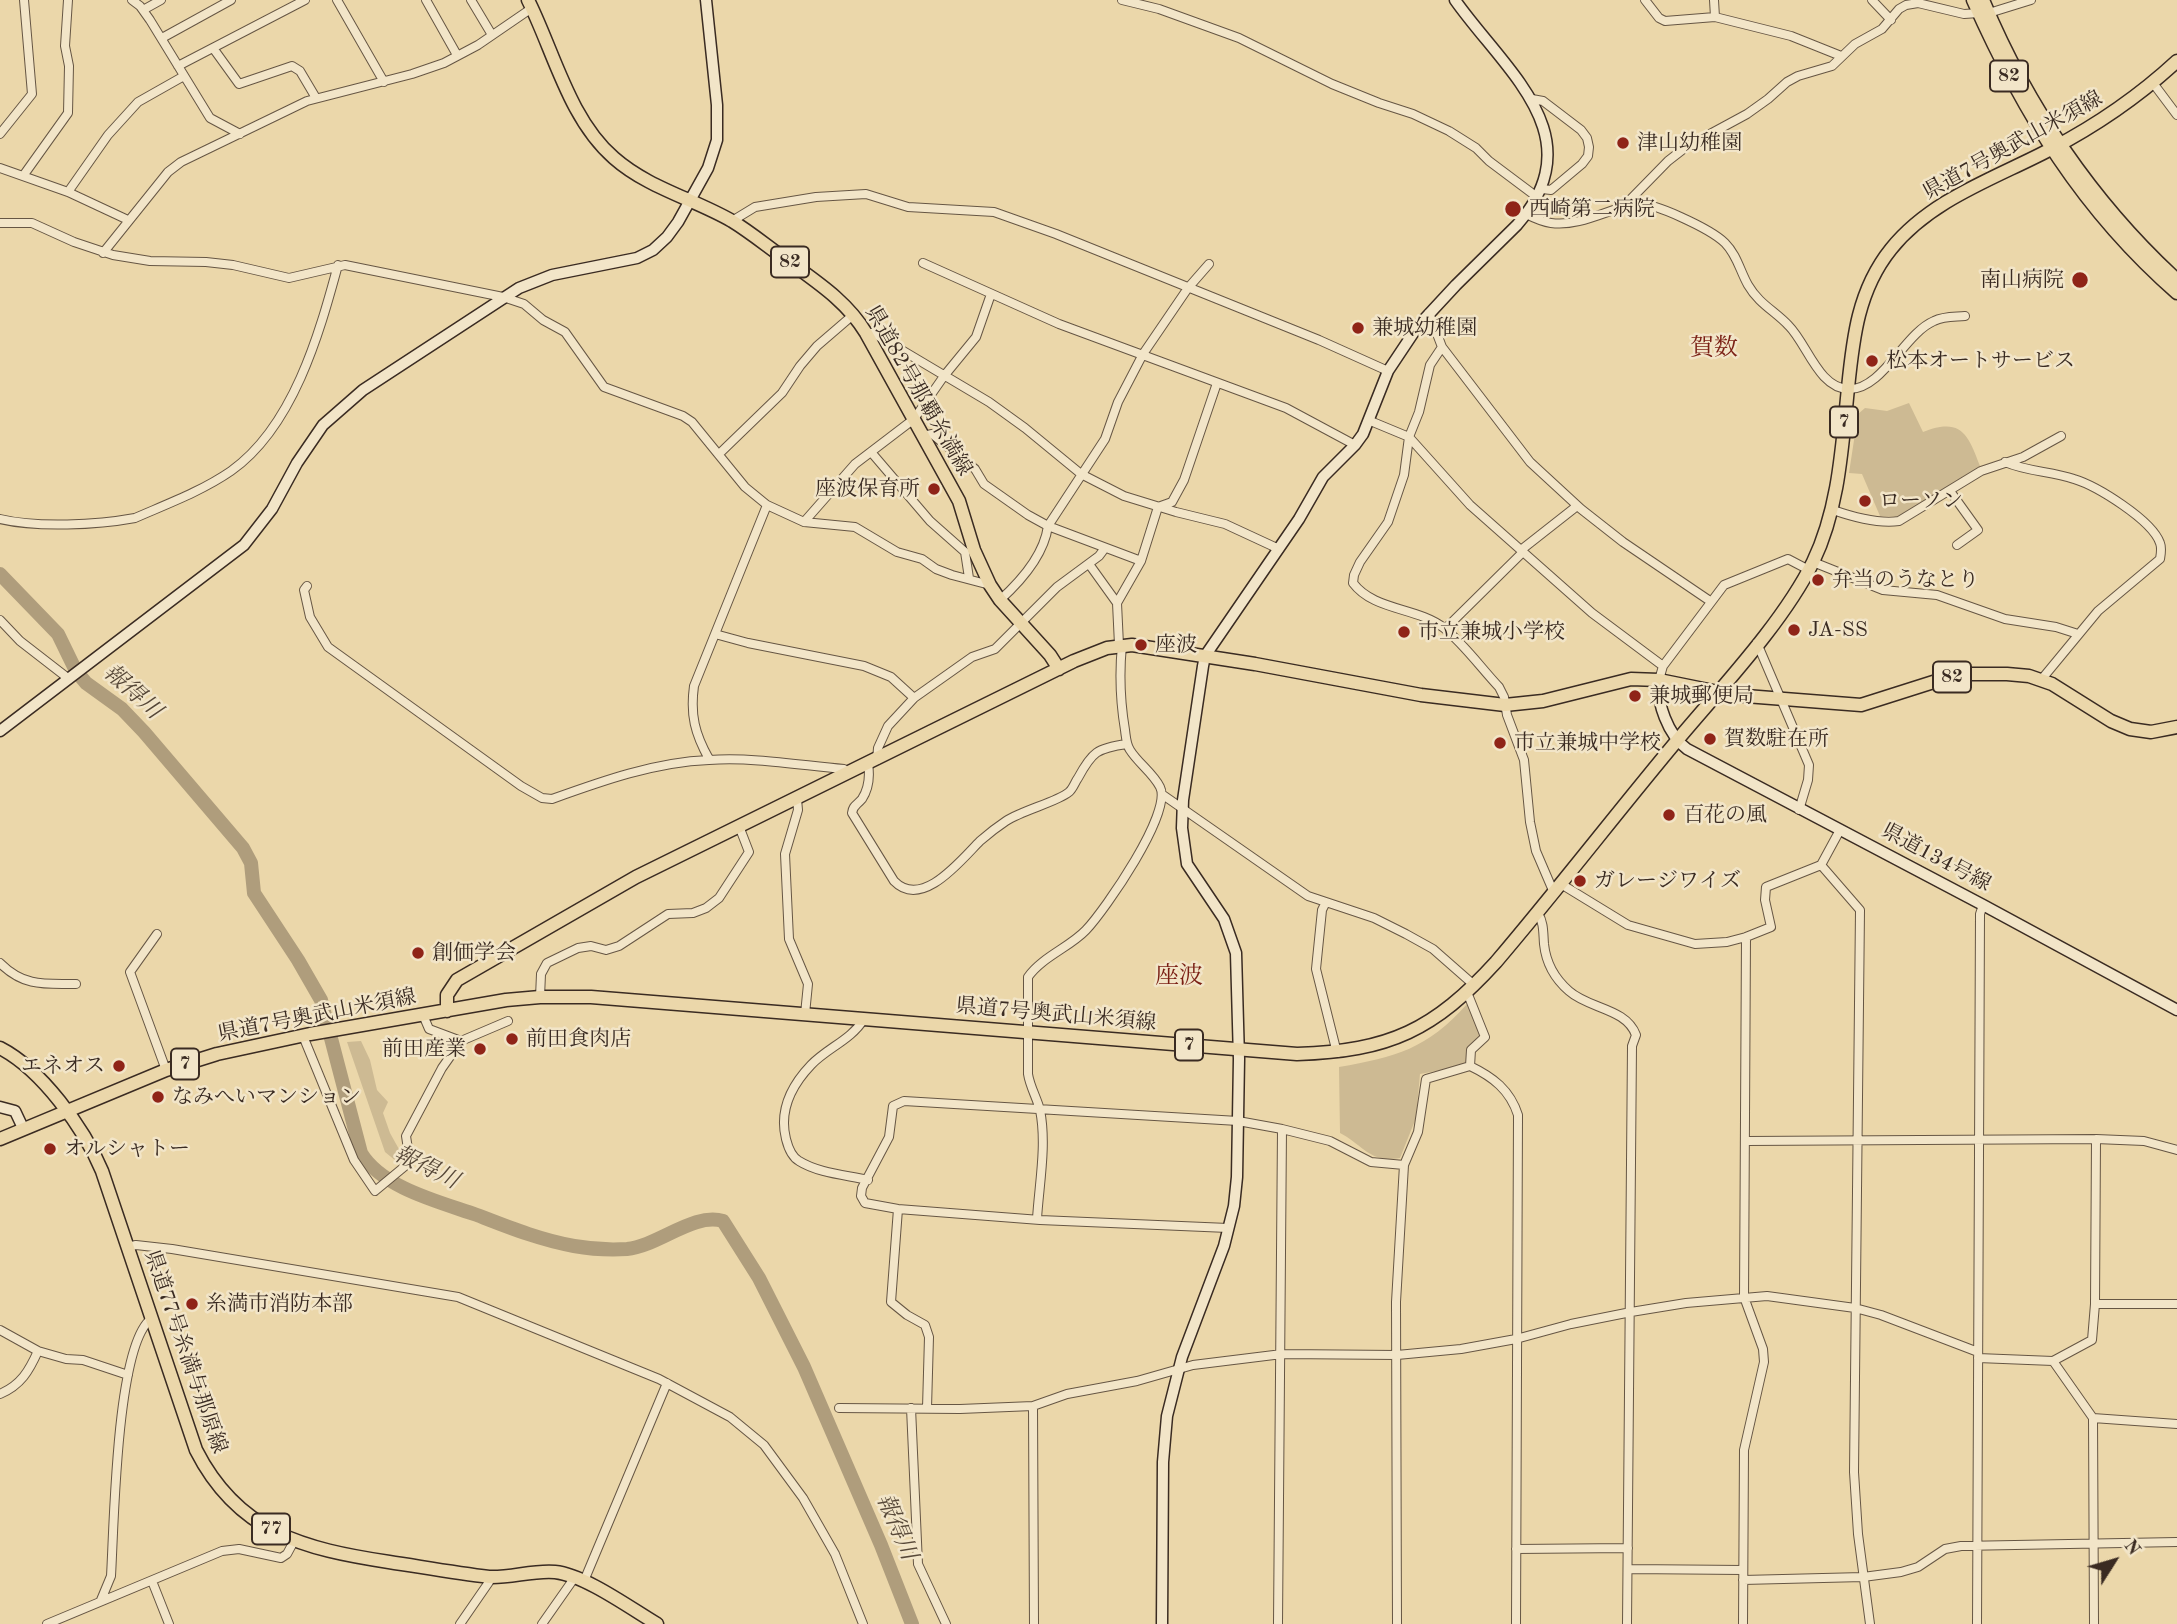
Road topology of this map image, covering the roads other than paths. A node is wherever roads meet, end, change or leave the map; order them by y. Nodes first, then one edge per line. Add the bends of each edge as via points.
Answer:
1 (24, 0) edge
2 (68, 0) edge
3 (132, 0) edge
4 (161, 0) edge
5 (231, 0) edge
6 (304, 0) edge
7 (337, 0) edge
8 (426, 0) edge
9 (471, 0) edge
10 (706, 0) edge
11 (1122, 0) edge
12 (1455, 0) edge
13 (1645, 0) edge
14 (1714, 0) edge
15 (1872, 0) edge
16 (1973, 0) edge
17 (1983, 0) edge
18 (2031, 0) edge
19 (530, 4) edge
20 (143, 10) junction
21 (1984, 13) junction
22 (1715, 17) junction
23 (1891, 20) junction
24 (492, 35) junction
25 (162, 38) junction
26 (213, 48) junction
27 (457, 55) junction
28 (1841, 56) junction
29 (2177, 61) edge
30 (178, 66) junction
31 (184, 76) junction
32 (384, 82) junction
33 (2153, 83) junction
34 (316, 98) junction
35 (1532, 99) junction
36 (2177, 115) edge
37 (0, 134) edge
38 (240, 134) junction
39 (2055, 147) junction
40 (0, 168) edge
41 (23, 176) junction
42 (68, 192) junction
43 (1539, 193) junction
44 (690, 201) junction
45 (1621, 209) junction
46 (1526, 214) junction
47 (128, 220) junction
48 (732, 221) junction
49 (0, 223) edge
50 (103, 253) junction
51 (923, 263) dead end
52 (1209, 264) dead end
53 (338, 265) junction
54 (2177, 280) edge
55 (1188, 288) junction
56 (2177, 293) edge
57 (991, 294) junction
58 (503, 297) junction
59 (1429, 313) junction
60 (853, 315) junction
61 (1965, 316) dead end
62 (866, 333) junction
63 (1442, 347) junction
64 (1143, 354) junction
65 (1388, 371) junction
66 (944, 376) junction
67 (1217, 383) junction
68 (1848, 389) junction
69 (914, 419) junction
70 (1368, 420) junction
71 (923, 436) junction
72 (2061, 436) dead end
73 (1409, 438) junction
74 (1355, 445) junction
75 (871, 452) junction
76 (719, 454) junction
77 (2006, 462) junction
78 (1081, 474) junction
79 (1950, 491) junction
80 (767, 505) junction
81 (1577, 506) junction
82 (1158, 507) junction
83 (1833, 510) junction
84 (0, 519) edge
85 (804, 522) junction
86 (1048, 526) junction
87 (1957, 545) dead end
88 (1105, 548) junction
89 (1279, 550) junction
90 (970, 551) junction
91 (1522, 551) junction
92 (1141, 561) junction
93 (1089, 564) junction
94 (1811, 566) junction
95 (969, 578) junction
96 (990, 585) junction
97 (307, 586) dead end
98 (1000, 600) junction
99 (1710, 601) junction
100 (1116, 603) junction
101 (0, 620) edge
102 (1021, 624) junction
103 (1445, 629) junction
104 (715, 634) junction
105 (2078, 634) junction
106 (1757, 643) junction
107 (1120, 645) junction
108 (1205, 656) junction
109 (1664, 666) junction
110 (1059, 669) junction
111 (69, 679) junction
112 (1659, 680) junction
113 (2041, 680) junction
114 (1717, 692) junction
115 (914, 698) junction
116 (1781, 699) junction
117 (1505, 705) junction
118 (2177, 727) edge
119 (0, 731) edge
120 (1677, 740) junction
121 (1127, 744) junction
122 (709, 760) junction
123 (873, 762) junction
124 (847, 774) junction
125 (1163, 795) junction
126 (797, 799) junction
127 (1182, 810) junction
128 (1799, 810) junction
129 (740, 826) junction
130 (1840, 830) junction
131 (1821, 865) junction
132 (1558, 888) junction
133 (1326, 902) junction
134 (1983, 905) junction
135 (1538, 913) junction
136 (157, 934) dead end
137 (1746, 937) junction
138 (0, 963) edge
139 (76, 984) dead end
140 (1471, 989) junction
141 (540, 997) junction
142 (2177, 1010) edge
143 (447, 1011) junction
144 (805, 1014) junction
145 (423, 1015) junction
146 (864, 1019) junction
147 (508, 1021) dead end
148 (1028, 1032) junction
149 (306, 1035) junction
150 (461, 1041) junction
151 (0, 1048) edge
152 (1238, 1049) junction
153 (1337, 1053) junction
154 (1470, 1066) junction
155 (166, 1070) junction
156 (0, 1107) edge
157 (1040, 1109) junction
158 (65, 1111) junction
159 (1238, 1121) junction
160 (23, 1128) junction
161 (1282, 1129) junction
162 (0, 1139) edge
163 (2096, 1139) junction
164 (1858, 1140) junction
165 (1746, 1141) junction
166 (1978, 1141) junction
167 (2177, 1150) edge
168 (1404, 1165) junction
169 (868, 1180) junction
170 (898, 1209) junction
171 (1037, 1219) junction
172 (1228, 1228) junction
173 (127, 1247) junction
174 (1744, 1297) junction
175 (2095, 1304) junction
176 (2177, 1304) edge
177 (1855, 1308) junction
178 (1631, 1312) junction
179 (151, 1320) junction
180 (0, 1329) edge
181 (1516, 1339) junction
182 (38, 1351) junction
183 (1282, 1354) junction
184 (1397, 1355) junction
185 (1978, 1355) junction
186 (2053, 1362) junction
187 (1179, 1369) junction
188 (128, 1375) junction
189 (667, 1382) junction
190 (0, 1394) edge
191 (1033, 1406) junction
192 (839, 1408) dead end
193 (927, 1408) junction
194 (911, 1409) junction
195 (2093, 1418) junction
196 (2177, 1424) edge
197 (294, 1541) junction
198 (2094, 1542) junction
199 (2177, 1542) edge
200 (1978, 1545) junction
201 (1628, 1548) junction
202 (1516, 1549) junction
203 (1628, 1569) junction
204 (1743, 1570) junction
205 (489, 1577) junction
206 (1863, 1577) junction
207 (579, 1579) junction
208 (1743, 1580) junction
209 (152, 1581) junction
210 (101, 1600) junction
211 (47, 1624) edge
212 (169, 1624) edge
213 (460, 1624) edge
214 (542, 1624) edge
215 (657, 1624) edge
216 (863, 1624) edge
217 (946, 1624) edge
218 (1034, 1624) edge
219 (1162, 1624) edge
220 (1278, 1624) edge
221 (1397, 1624) edge
222 (1516, 1624) edge
223 (1628, 1624) edge
224 (1743, 1624) edge
225 (1870, 1624) edge
226 (1977, 1624) edge
227 (2094, 1624) edge

1 - 37 street via 32,94
2 - 41 street via 68,113
3 - 20 street
4 - 20 street
5 - 25 street
6 - 26 street
7 - 32 street
8 - 27 street
9 - 24 street
10 - 44 street via 717,140
11 - 43 street via 1239,38 1332,84 1413,114 1449,131
12 - 35 street
13 - 22 street via 1665,21
14 - 22 street
15 - 23 street
16 - 21 main road, 82
17 - 21 main road, 82
18 - 21 street
19 - 24 street
19 - 44 main road, 県道82号那覇糸満線 / 82 via 574,103 604,148 628,168
20 - 25 street
21 - 23 street via 1964,15 1912,3 1899,9
21 - 39 main road, 82
22 - 28 street via 1791,36
23 - 28 street
24 - 27 street
25 - 30 street
26 - 30 street
26 - 34 street via 239,84 292,66
27 - 32 street
28 - 45 street via 1832,66 1787,82 1746,114 1686,147
29 - 33 main road, 県道7号奥武山米須線 / 7
30 - 31 street
31 - 38 street via 210,118
31 - 42 street via 138,102
32 - 34 street
33 - 36 street
33 - 39 main road, 県道7号奥武山米須線 / 7 via 2104,120
34 - 38 street
35 - 43 street via 1548,146
35 - 43 street via 1543,101 1581,130 1589,147 1582,164 1551,190
38 - 47 street via 174,167
39 - 54 main road, 82
39 - 56 main road, 82 via 2112,230
39 - 68 main road, 県道7号奥武山米須線 / 7 via 1934,210 1891,248 1860,307
40 - 41 street
41 - 42 street
42 - 47 street
43 - 46 street
44 - 48 main road, 県道82号那覇糸満線 / 82
44 - 58 street via 653,250 637,258 552,275
45 - 46 street via 1557,224
45 - 68 street via 1646,204 1724,242 1764,307 1788,325 1831,383
46 - 59 street
47 - 50 street
48 - 55 street via 755,207 866,194 908,207 994,212
48 - 60 main road, 県道82号那覇糸満線 / 82 via 838,298
49 - 50 street via 32,223
50 - 53 street via 150,261 233,265 289,278
51 - 57 street
52 - 55 street
53 - 58 street
53 - 84 street via 311,352 285,407 266,437 233,469 128,519 38,524
55 - 64 street
55 - 65 street
57 - 64 street
57 - 66 street via 976,337
58 - 76 street via 524,304 565,332 604,387 683,416
58 - 111 street via 341,407 310,443 272,509 244,545
59 - 63 street
59 - 65 street
60 - 62 main road, 県道82号那覇糸満線 / 82
60 - 76 street via 817,346 782,393
61 - 68 street via 1931,321 1874,378 1860,388
62 - 66 street
62 - 69 main road, 県道82号那覇糸満線 / 82
63 - 73 street via 1430,365
63 - 81 street via 1530,462
64 - 67 street
64 - 78 street via 1105,439
65 - 70 street
66 - 69 street
66 - 78 street via 998,408
67 - 74 street via 1286,408
67 - 82 street via 1184,480 1172,502
68 - 83 main road, 県道7号奥武山米須線 / 7
69 - 71 main road, 県道82号那覇糸満線 / 82
69 - 75 street
70 - 73 street
70 - 74 street
71 - 86 street via 932,434 975,469 984,484
71 - 90 main road, 県道82号那覇糸満線 / 82 via 959,501
72 - 77 street
73 - 91 street via 1463,498
73 - 103 street via 1404,475 1388,522 1360,562 1353,583 1359,592
74 - 89 street via 1323,477
75 - 85 street
75 - 90 street via 930,521
76 - 80 street via 745,487
77 - 79 street via 1981,471
77 - 105 street via 2087,484 2143,521 2160,543 2160,559
78 - 82 street
78 - 86 street
79 - 83 street via 1899,521 1865,519
79 - 87 street via 1978,530
80 - 85 street
80 - 104 street
81 - 91 street
81 - 99 street
82 - 89 street via 1225,524
82 - 92 street
83 - 94 main road, 県道7号奥武山米須線 / 7
85 - 95 street via 855,527 898,552
86 - 88 street
86 - 98 street via 1023,579
88 - 92 street
88 - 93 street
89 - 108 street
90 - 95 street
90 - 96 main road, 県道82号那覇糸満線 / 82
91 - 103 street
91 - 109 street via 1592,613
92 - 100 street
93 - 100 street
93 - 102 street via 1056,587
94 - 99 street via 1788,559 1724,585
94 - 105 street via 1883,590 1937,595 2005,619
94 - 106 main road, 県道7号奥武山米須線 / 7
95 - 96 street
96 - 98 main road, 県道82号那覇糸満線 / 82
97 - 122 street via 310,617 328,647 542,798 552,799 613,777
98 - 102 main road, 県道82号那覇糸満線 / 82
99 - 109 street
100 - 107 street
101 - 111 street via 19,642
102 - 110 main road, 県道82号那覇糸満線 / 82
102 - 115 street via 995,649 972,657
103 - 117 street via 1499,687
104 - 115 street via 864,666 891,677
104 - 122 street via 691,704 693,724
105 - 113 street
106 - 114 main road, 県道7号奥武山米須線 / 7
106 - 116 street
107 - 108 main road, 県道7号奥武山米須線
107 - 110 main road, 県道7号奥武山米須線
107 - 121 street via 1119,692
108 - 117 main road, 県道7号奥武山米須線 via 1421,695
108 - 127 street
109 - 112 street
110 - 123 main road, 県道7号奥武山米須線
111 - 119 street
112 - 114 main road, 県道7号奥武山米須線
112 - 117 main road, 県道7号奥武山米須線 via 1631,679 1544,701
112 - 120 street via 1657,695
113 - 116 main road, 82 via 2007,674 1958,675 1861,705
113 - 118 main road, 82 via 2120,726 2151,732
114 - 116 main road, 82
114 - 120 main road, 県道7号奥武山米須線 / 7
115 - 123 street via 888,726
116 - 128 street via 1809,765
117 - 132 street via 1524,760 1536,851
120 - 128 street, 県道134号線
120 - 132 main road, 県道7号奥武山米須線 / 7
121 - 123 street via 1100,749 1088,759 1070,791 1006,821 938,881 913,890 902,889 894,881 852,813 866,789
121 - 125 street
122 - 124 street via 844,769
123 - 124 main road, 県道7号奥武山米須線
124 - 126 main road, 県道7号奥武山米須線
125 - 127 street
125 - 148 street via 1148,837 1101,913 1085,932 1028,977
126 - 129 main road, 県道7号奥武山米須線
126 - 144 street via 785,854 789,939 808,984
127 - 133 street via 1308,896
127 - 152 street via 1188,864 1234,942
128 - 130 street, 県道134号線
129 - 141 street via 749,852 719,898 692,913 668,914 619,946 578,948 547,963 541,974
129 - 143 main road, 県道7号奥武山米須線 via 636,877 457,980 447,995
130 - 131 street
130 - 134 street, 県道134号線
131 - 137 street via 1766,887 1771,927
131 - 164 street via 1860,909
132 - 135 main road, 県道7号奥武山米須線 / 7
132 - 137 street via 1628,925 1695,944
133 - 140 street via 1374,918 1433,949
133 - 153 street via 1316,969
134 - 142 street, 県道134号線
134 - 166 street
135 - 140 main road, 県道7号奥武山米須線 / 7
135 - 178 street via 1544,922 1549,967 1581,999 1630,1023 1636,1035 1632,1046
136 - 155 street via 130,972
137 - 165 street
138 - 139 street via 30,983
140 - 153 main road, 県道7号奥武山米須線 / 7 via 1410,1032
140 - 154 street via 1485,1037 1471,1050
141 - 143 main road, 県道7号奥武山米須線 / 7
141 - 144 main road, 県道7号奥武山米須線 / 7
143 - 145 main road, 県道7号奥武山米須線 / 7
144 - 146 main road, 県道7号奥武山米須線 / 7
145 - 149 main road, 県道7号奥武山米須線 / 7
145 - 150 street via 429,1029
146 - 148 main road, 県道7号奥武山米須線 / 7
146 - 169 street via 857,1030 811,1064 783,1112 783,1126 788,1148 798,1161
147 - 150 street
148 - 152 main road, 県道7号奥武山米須線 / 7
148 - 157 street via 1030,1086
149 - 150 street via 354,1160 375,1191 410,1162 406,1136
149 - 155 main road, 県道7号奥武山米須線 / 7
151 - 158 main road, 県道77号糸満与那原線 / 77 via 29,1066
152 - 153 main road, 県道7号奥武山米須線 / 7
152 - 159 street
154 - 168 street via 1426,1079 1418,1132
154 - 181 street via 1500,1084 1518,1115
155 - 158 main road, 県道7号奥武山米須線 / 7
156 - 160 street via 15,1111
157 - 159 street
157 - 169 street via 898,1102 893,1106 889,1137
157 - 171 street
158 - 160 main road, 県道7号奥武山米須線 / 7
158 - 173 main road, 県道77号糸満与那原線 / 77 via 98,1160
159 - 161 street
159 - 172 street via 1237,1177
160 - 162 main road, 県道7号奥武山米須線 / 7
161 - 168 street via 1330,1141 1371,1162
161 - 183 street
163 - 166 street
163 - 167 street via 2144,1141
163 - 175 street
164 - 165 street
164 - 166 street
164 - 177 street
165 - 174 street
166 - 185 street
168 - 184 street
169 - 170 street via 862,1188 865,1203
170 - 171 street
170 - 193 street via 891,1302 925,1325 929,1337
171 - 172 street
172 - 187 street
173 - 179 main road, 県道77号糸満与那原線 / 77
173 - 189 street via 172,1248 458,1297
174 - 177 street
174 - 178 street
174 - 204 street via 1764,1362 1744,1450
175 - 176 street
175 - 186 street via 2092,1340
177 - 185 street
177 - 206 street via 1854,1472
178 - 181 street
178 - 201 street
179 - 188 street via 138,1337
179 - 197 main road, 県道77号糸満与那原線 / 77 via 191,1439 208,1473 242,1510
180 - 182 street
181 - 184 street
181 - 202 street
182 - 188 street
182 - 190 street via 17,1385
183 - 184 street
183 - 187 street
183 - 220 street
184 - 221 street
185 - 186 street
185 - 200 street
186 - 195 street
187 - 191 street
187 - 219 street via 1165,1434
188 - 210 street via 111,1576
189 - 207 street
189 - 216 street via 730,1416 764,1446 825,1534
191 - 193 street
191 - 218 street
192 - 194 street
193 - 194 street
194 - 217 street via 918,1564
195 - 196 street
195 - 198 street
197 - 205 main road, 県道77号糸満与那原線 / 77 via 333,1553
197 - 209 street via 281,1558 231,1549
198 - 199 street
198 - 200 street
198 - 227 street
200 - 206 street via 1945,1549 1917,1567
200 - 226 street
201 - 202 street
201 - 203 street
202 - 222 street
203 - 204 street
203 - 223 street
204 - 208 street
205 - 207 main road, 県道77号糸満与那原線 / 77 via 547,1572
205 - 213 street
206 - 208 street
206 - 225 street
207 - 214 street
207 - 215 main road, 県道77号糸満与那原線 / 77
208 - 224 street
209 - 210 street
209 - 212 street
210 - 211 street

